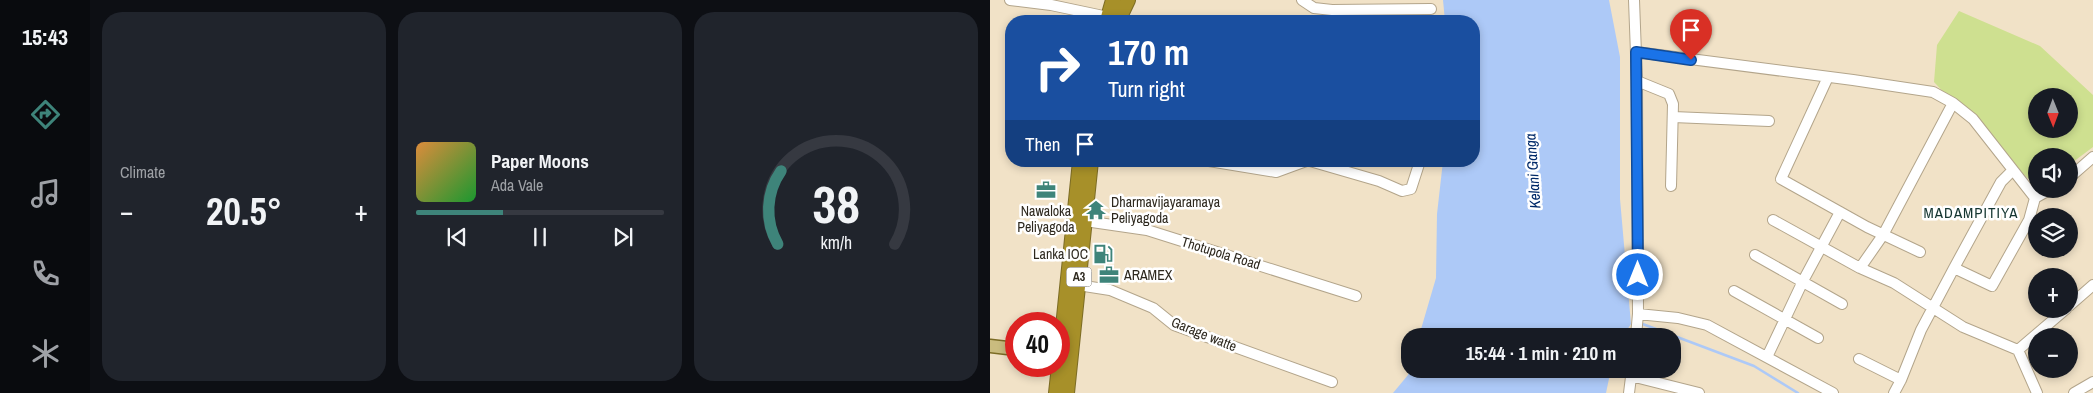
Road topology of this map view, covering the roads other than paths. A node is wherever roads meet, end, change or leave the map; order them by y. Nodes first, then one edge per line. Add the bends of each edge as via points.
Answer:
1 (1010, 0) edge
2 (1113, 0) edge
3 (1128, 0) edge
4 (1302, 0) edge
5 (1634, 0) edge
6 (1431, 8) dead end
7 (1091, 15) edge
8 (1112, 15) edge
9 (1115, 15) edge
10 (1636, 52) junction
11 (1828, 76) junction
12 (1637, 81) junction
13 (1953, 103) junction
14 (1673, 117) junction
15 (1769, 121) dead end
16 (2093, 157) edge
17 (1079, 167) edge
18 (1090, 167) edge
19 (1246, 167) edge
20 (1291, 167) edge
21 (1330, 167) edge
22 (1418, 167) edge
23 (2013, 170) junction
24 (2078, 170) edge
25 (1671, 186) dead end
26 (2028, 190) edge
27 (2034, 198) edge
28 (1840, 212) junction
29 (1772, 220) dead end
30 (1085, 221) junction
31 (1883, 234) junction
32 (1822, 247) junction
33 (1920, 252) dead end
34 (1755, 255) dead end
35 (1860, 268) junction
36 (1954, 268) junction
37 (1803, 281) junction
38 (1078, 285) junction
39 (2093, 286) edge
40 (1734, 291) dead end
41 (1356, 296) dead end
42 (2078, 298) edge
43 (1842, 304) dead end
44 (1933, 307) junction
45 (1065, 312) edge
46 (1638, 314) junction
47 (2055, 318) edge
48 (1070, 319) edge
49 (1785, 320) junction
50 (1637, 328) edge
51 (1818, 338) dead end
52 (990, 346) edge
53 (1005, 347) edge
54 (2018, 350) junction
55 (1767, 357) junction
56 (1859, 359) dead end
57 (1058, 377) edge
58 (1064, 377) edge
59 (1631, 378) edge
60 (1651, 378) edge
61 (1901, 380) junction
62 (1332, 382) dead end
63 (2093, 382) edge
64 (1056, 393) edge
65 (1067, 393) edge
66 (1629, 393) edge
67 (1699, 393) edge
68 (1834, 393) edge
69 (1894, 393) edge
70 (2037, 393) edge
71 (2074, 393) edge

1 - 7 street via 1051,5
2 - 8 highway
3 - 9 highway
4 - 6 street via 1314,8 1332,10
5 - 10 street
10 - 11 street
10 - 12 street
11 - 13 street via 1933,92
11 - 28 street via 1781,179
12 - 14 street via 1669,94
12 - 46 street
13 - 23 street via 1973,119
13 - 31 street
14 - 15 street
14 - 25 street
16 - 24 street
17 - 45 highway, A3
18 - 30 highway, A3
19 - 20 street via 1276,172
21 - 22 street via 1380,181 1402,191 1411,188
23 - 26 street
23 - 36 street via 2001,182
27 - 36 street via 2029,220 1992,286
28 - 31 street
28 - 32 street
29 - 32 street
30 - 38 highway, A3
30 - 41 street, Thotupola Road via 1146,230
31 - 33 street
31 - 35 street
32 - 35 street
32 - 37 street
34 - 37 street
35 - 44 street via 1894,283
36 - 44 street
37 - 43 street
37 - 49 street
38 - 48 highway, A3
38 - 62 street, Garage watte via 1110,290 1153,308 1174,325
39 - 42 street
40 - 49 street
44 - 54 street via 1969,330
44 - 61 street
46 - 50 street
46 - 55 street via 1696,321
47 - 54 street
49 - 51 street
49 - 55 street
52 - 53 main road
54 - 70 street
55 - 68 street
56 - 61 street
57 - 64 highway, A3
58 - 65 highway, A3
59 - 66 street
60 - 67 street
61 - 69 street
63 - 71 street

